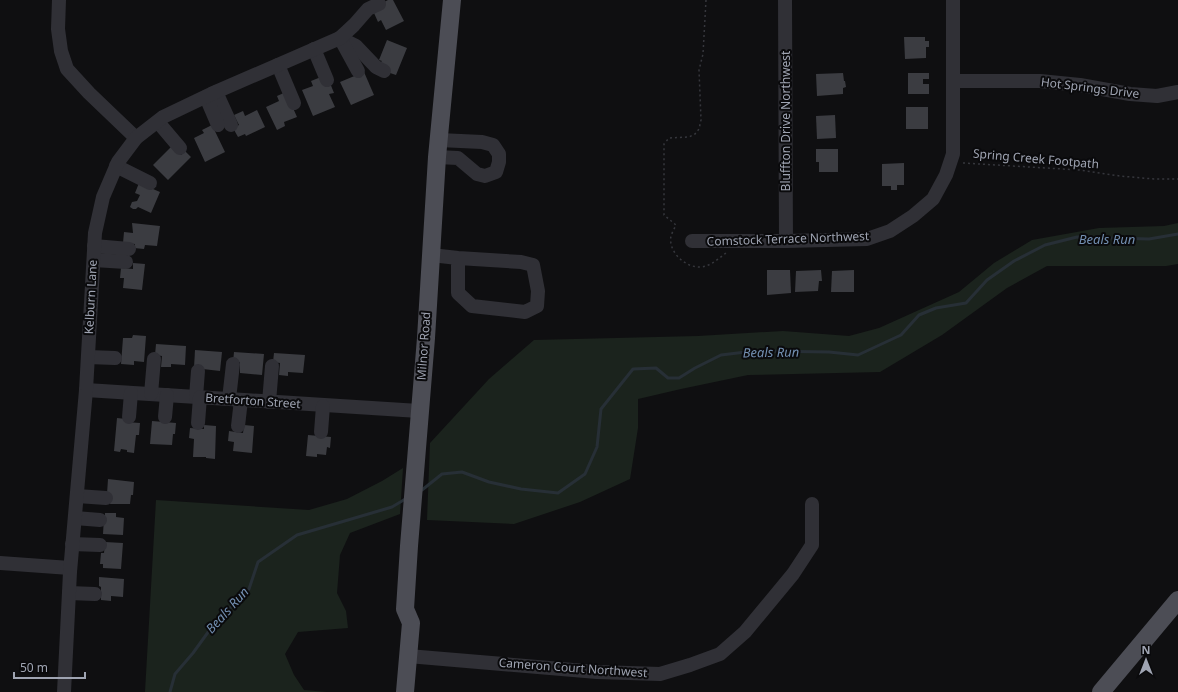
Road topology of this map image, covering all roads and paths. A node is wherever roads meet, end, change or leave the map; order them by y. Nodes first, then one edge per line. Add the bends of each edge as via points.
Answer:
1 (59, 0) edge
2 (452, 0) edge
3 (706, 0) edge
4 (785, 0) edge
5 (953, 0) edge
6 (379, 4) dead end
7 (340, 38) junction
8 (314, 49) junction
9 (278, 65) junction
10 (358, 70) dead end
11 (384, 70) dead end
12 (327, 80) dead end
13 (953, 81) junction
14 (1178, 92) edge
15 (211, 94) junction
16 (294, 103) dead end
17 (158, 122) junction
18 (224, 125) dead end
19 (136, 138) junction
20 (180, 148) dead end
21 (960, 162) dead end
22 (116, 166) junction
23 (1178, 179) edge
24 (150, 182) dead end
25 (692, 241) dead end
26 (786, 241) junction
27 (728, 252) dead end
28 (94, 253) junction
29 (431, 255) junction
30 (128, 256) dead end
31 (458, 258) junction
32 (88, 357) junction
33 (115, 358) dead end
34 (154, 359) dead end
35 (233, 364) dead end
36 (272, 366) dead end
37 (198, 372) dead end
38 (86, 390) junction
39 (131, 393) junction
40 (151, 394) junction
41 (167, 395) junction
42 (198, 397) junction
43 (235, 400) junction
44 (269, 402) junction
45 (323, 406) junction
46 (419, 411) junction
47 (129, 417) dead end
48 (165, 417) dead end
49 (198, 423) dead end
50 (238, 426) dead end
51 (321, 432) dead end
52 (77, 496) junction
53 (106, 498) dead end
54 (812, 504) dead end
55 (75, 518) junction
56 (100, 520) dead end
57 (72, 544) junction
58 (100, 545) dead end
59 (0, 563) edge
60 (70, 568) junction
61 (69, 593) junction
62 (95, 594) dead end
63 (1178, 600) edge
64 (408, 656) junction
65 (64, 692) edge
66 (406, 692) edge
67 (1101, 692) edge

1 - 19 street via 58,29 67,69
2 - 29 main road, Milnor Road
3 - 27 path via 703,54 699,70 701,120 695,134 689,137 669,138 664,144 664,215 676,225 671,238 673,250 690,265 700,267 712,264
4 - 26 street, Bluffton Drive Northwest
5 - 13 street, Comstock Terrace Northwest
6 - 7 street via 368,9
7 - 8 street, Kelburn Lane
7 - 10 street
7 - 11 street via 356,46 376,67
8 - 9 street, Kelburn Lane
8 - 12 street
9 - 15 street, Kelburn Lane
9 - 16 street
13 - 14 street, Hot Springs Drive via 1040,81 1157,96
13 - 26 street, Comstock Terrace Northwest via 953,154 946,175 933,199 890,231 868,239
15 - 17 street, Kelburn Lane via 163,117
15 - 18 street
17 - 19 street, Kelburn Lane
17 - 20 street
19 - 22 street, Kelburn Lane
21 - 23 path, Spring Creek Footpath
22 - 24 street
22 - 28 street, Kelburn Lane via 103,197 95,232
25 - 26 street, Comstock Terrace Northwest
28 - 30 street
28 - 32 street, Kelburn Lane
29 - 31 street
29 - 46 main road, Milnor Road
31 - 31 street via 533,265 538,291 537,306 525,312 472,306 458,293
32 - 33 street
32 - 38 street, Kelburn Lane
34 - 40 street
35 - 43 street
36 - 44 street
37 - 42 street
38 - 39 street, Bretforton Street
38 - 52 street, Kelburn Lane
39 - 40 street, Bretforton Street
39 - 47 street
40 - 41 street, Bretforton Street
41 - 42 street, Bretforton Street
41 - 48 street
42 - 43 street, Bretforton Street
42 - 49 street
43 - 44 street, Bretforton Street
43 - 50 street
44 - 45 street, Bretforton Street
45 - 46 street, Bretforton Street
45 - 51 street
46 - 64 main road, Milnor Road via 405,609 410,623
52 - 53 street
52 - 55 street, Kelburn Lane
54 - 64 street, Cameron Court Northwest via 812,545 793,574 745,632 720,654 660,674 597,672
55 - 56 street
55 - 57 street, Kelburn Lane
57 - 58 street
57 - 60 street, Kelburn Lane
59 - 60 street
60 - 61 street, Kelburn Lane
61 - 62 street
61 - 65 street, Kelburn Lane
63 - 67 main road
64 - 66 main road, Milnor Road

